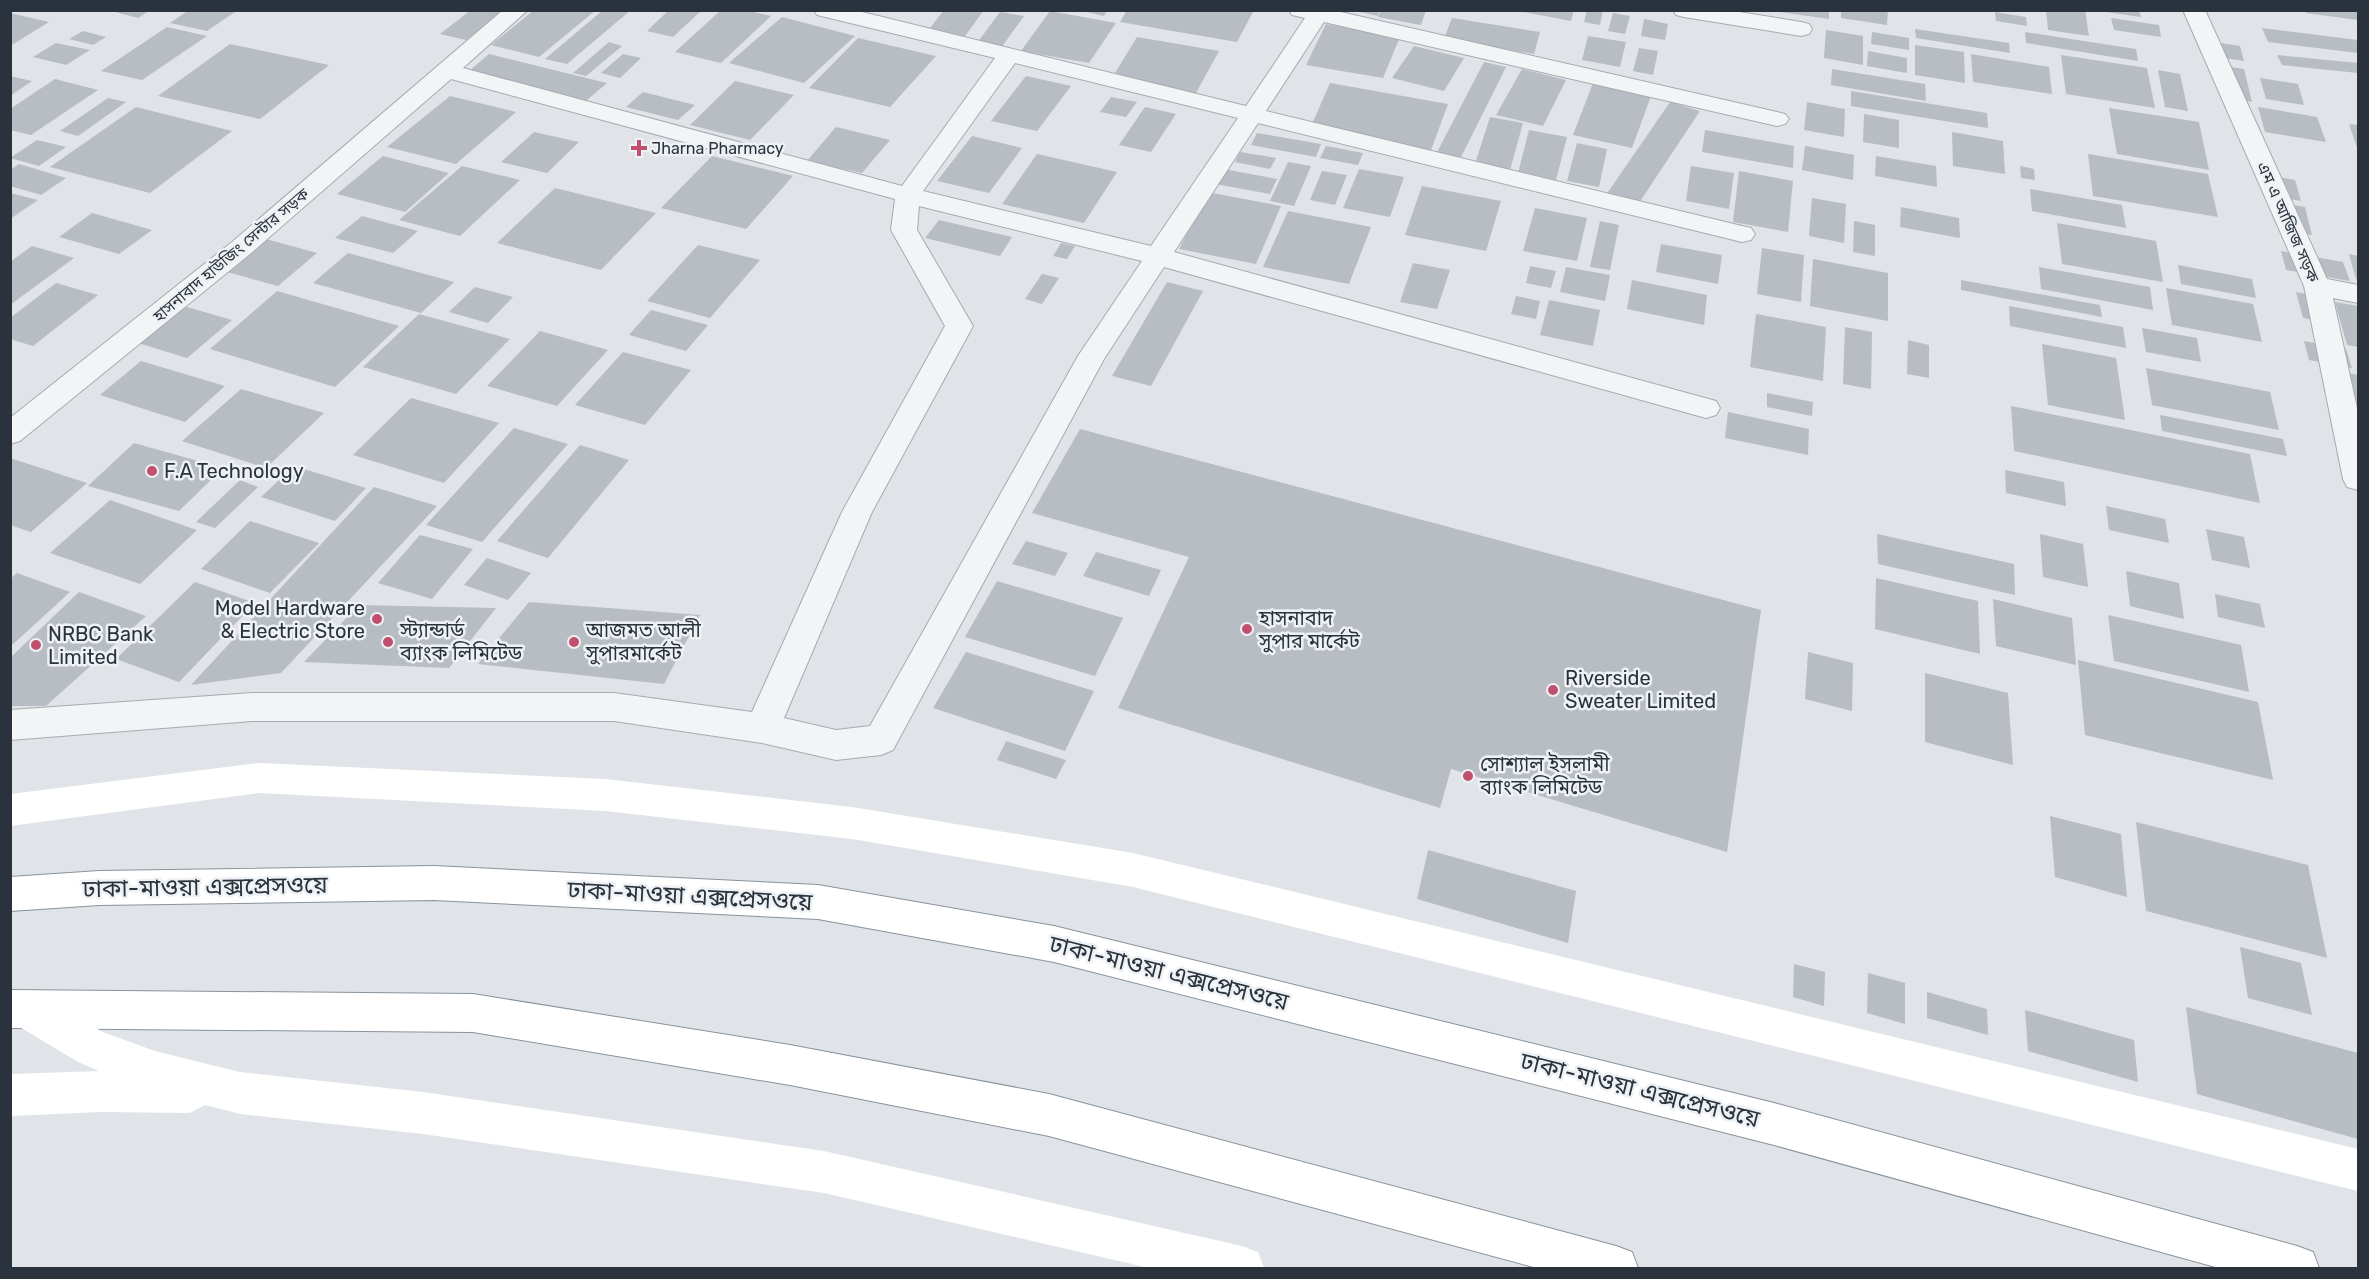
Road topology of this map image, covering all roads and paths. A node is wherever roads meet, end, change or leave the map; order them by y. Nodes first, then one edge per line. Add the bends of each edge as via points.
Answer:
1 (517, 10) edge
2 (825, 10) edge
3 (1684, 10) edge
4 (2194, 10) edge
5 (1314, 12) edge
6 (1801, 29) dead end
7 (1009, 56) junction
8 (447, 71) junction
9 (1253, 116) junction
10 (1778, 119) dead end
11 (908, 195) junction
12 (1742, 234) dead end
13 (1160, 257) junction
14 (2317, 286) junction
15 (2358, 294) edge
16 (1707, 408) dead end
17 (10, 434) edge
18 (2358, 479) edge
19 (10, 724) edge
20 (762, 728) junction
21 (10, 810) edge
22 (10, 894) edge
23 (19, 1009) edge
24 (240, 1093) junction
25 (10, 1095) edge
26 (2358, 1170) edge
27 (1242, 1269) edge
28 (1616, 1269) edge
29 (2297, 1269) edge

1 - 8 street, হাসনাবাদ হাউজিং সেন্টার সড়ক
2 - 7 street
3 - 6 street
4 - 14 street, এম এ আজিজ সড়ক
5 - 9 street
5 - 10 street
7 - 9 street
7 - 11 street
8 - 11 street
8 - 17 street, হাসনাবাদ হাউজিং সেন্টার সড়ক via 241,248
9 - 12 street
9 - 13 street
11 - 13 street
11 - 20 street via 904,230 959,326 857,512
13 - 16 street
13 - 20 street via 1092,356 881,740 836,745
14 - 15 street
14 - 18 street, এম এ আজিজ সড়ক
19 - 20 street via 252,707 614,707
21 - 26 main road via 259,778 605,795 852,823 1133,870
22 - 29 main road, ঢাকা-মাওয়া এক্সপ্রেসওয়ে via 99,888 434,883 818,902 1054,944 1774,1124
23 - 24 main road via 92,1048 155,1071
23 - 28 main road via 473,1013 790,1065 1049,1115
24 - 25 main road via 101,1091
24 - 27 main road via 423,1113 824,1172

